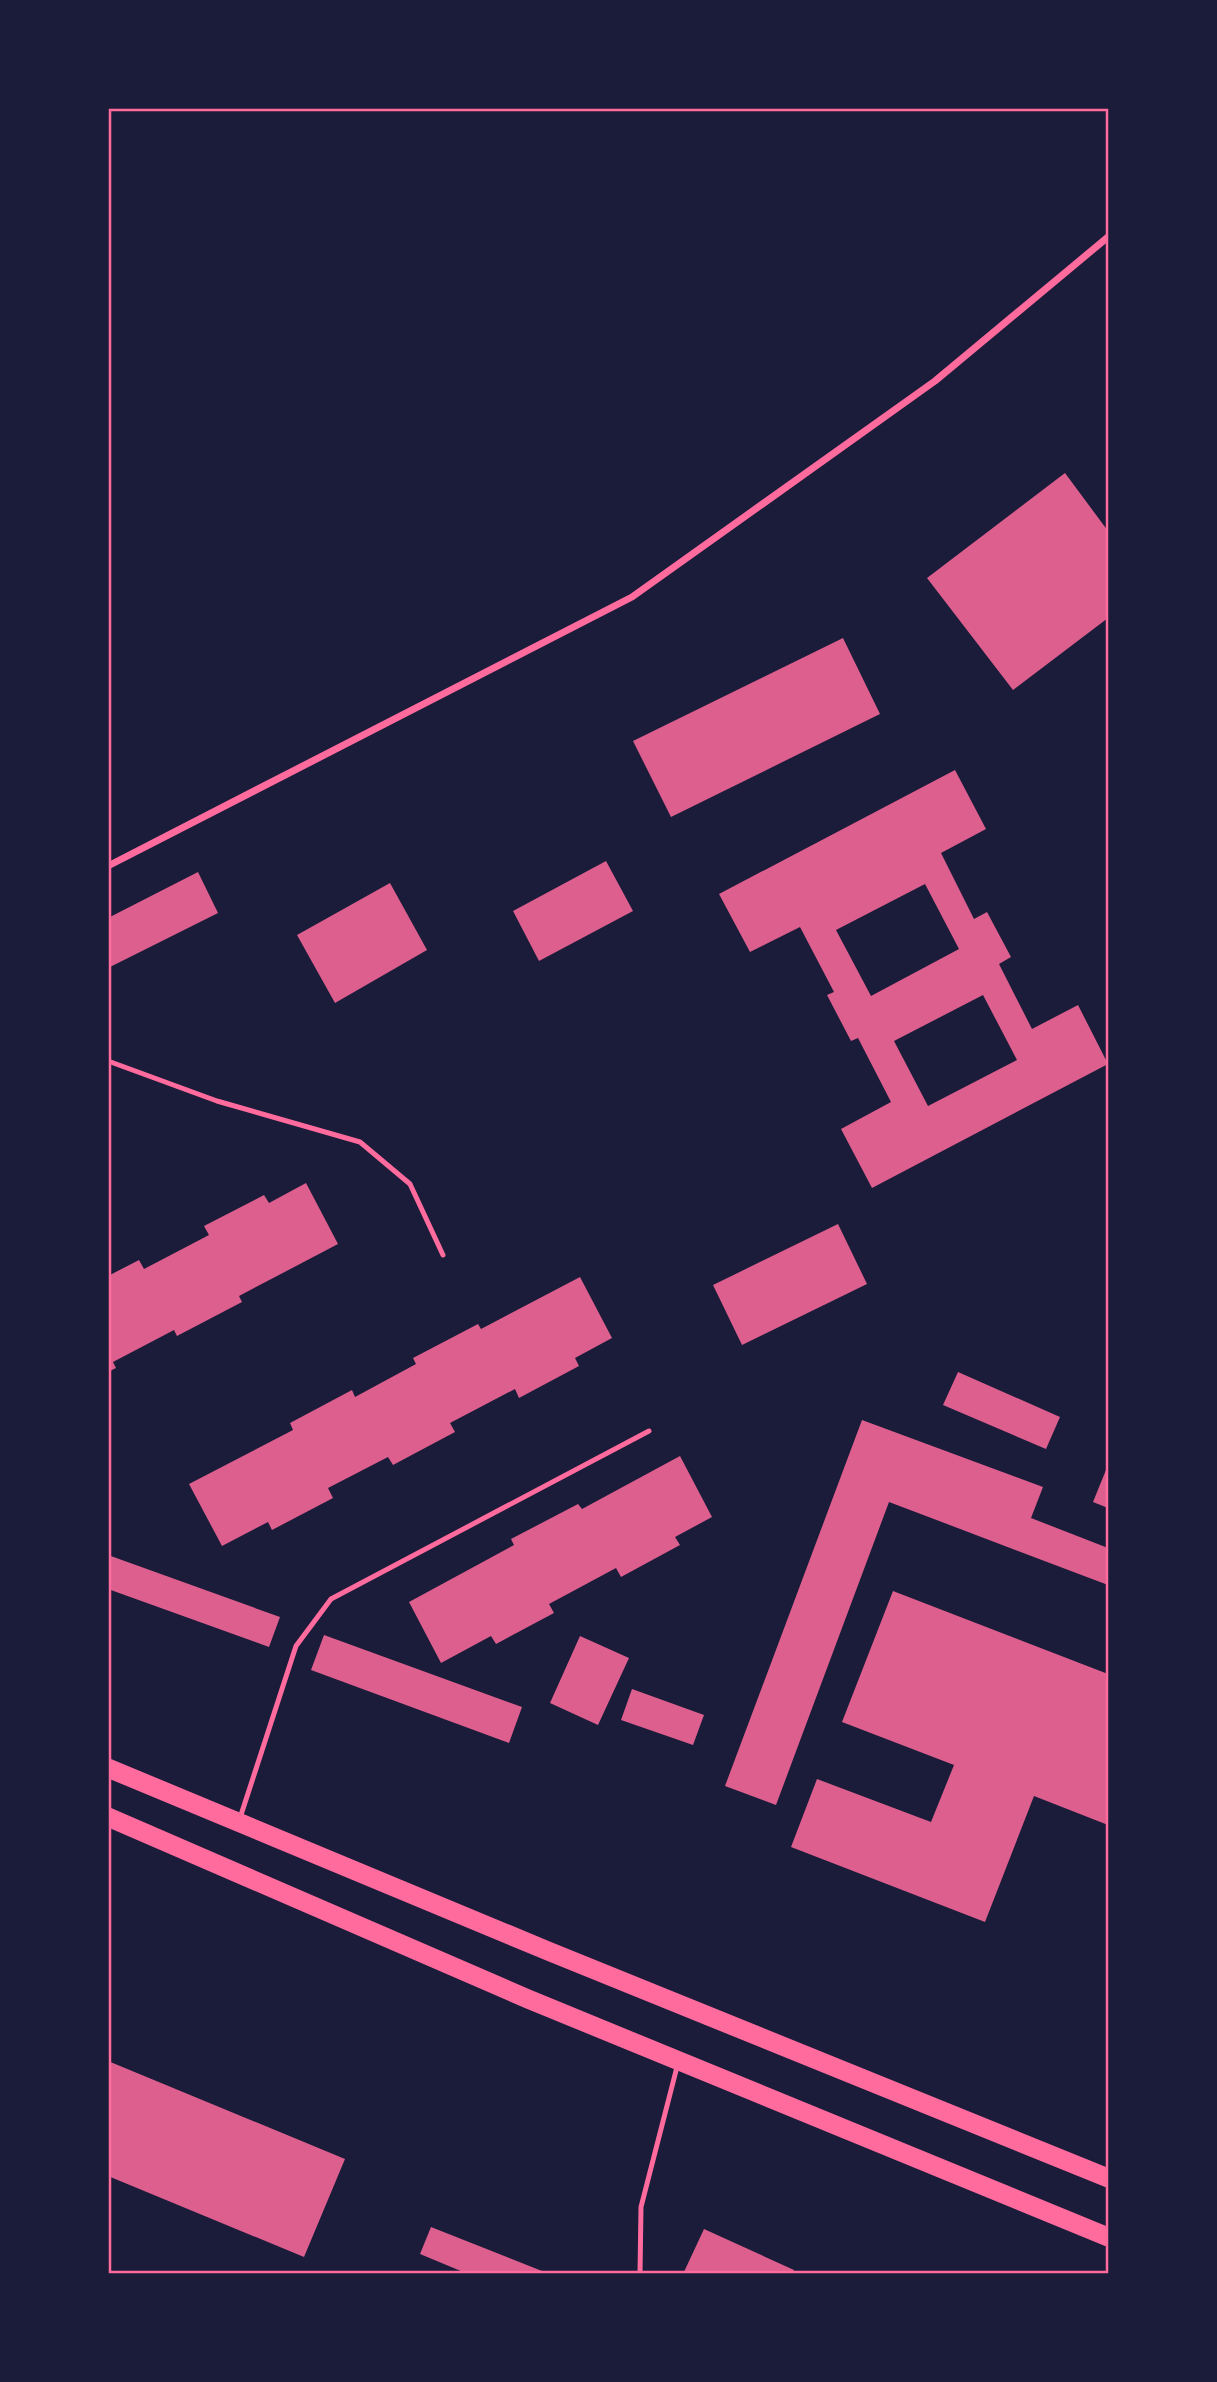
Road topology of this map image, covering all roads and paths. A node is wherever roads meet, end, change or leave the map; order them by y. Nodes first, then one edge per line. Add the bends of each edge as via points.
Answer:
1 (1108, 237) edge
2 (108, 866) edge
3 (108, 1061) edge
4 (443, 1255) dead end
5 (649, 1431) dead end
6 (108, 1768) edge
7 (108, 1818) edge
8 (239, 1822) junction
9 (679, 2060) junction
10 (1108, 2178) edge
11 (1108, 2237) edge
12 (640, 2273) edge

1 - 2 street via 935,381 632,597
3 - 4 lane via 217,1101 360,1142 410,1184
5 - 8 lane via 331,1599 296,1646
6 - 8 highway
7 - 9 highway
8 - 10 highway
9 - 11 highway
9 - 12 lane via 641,2207

